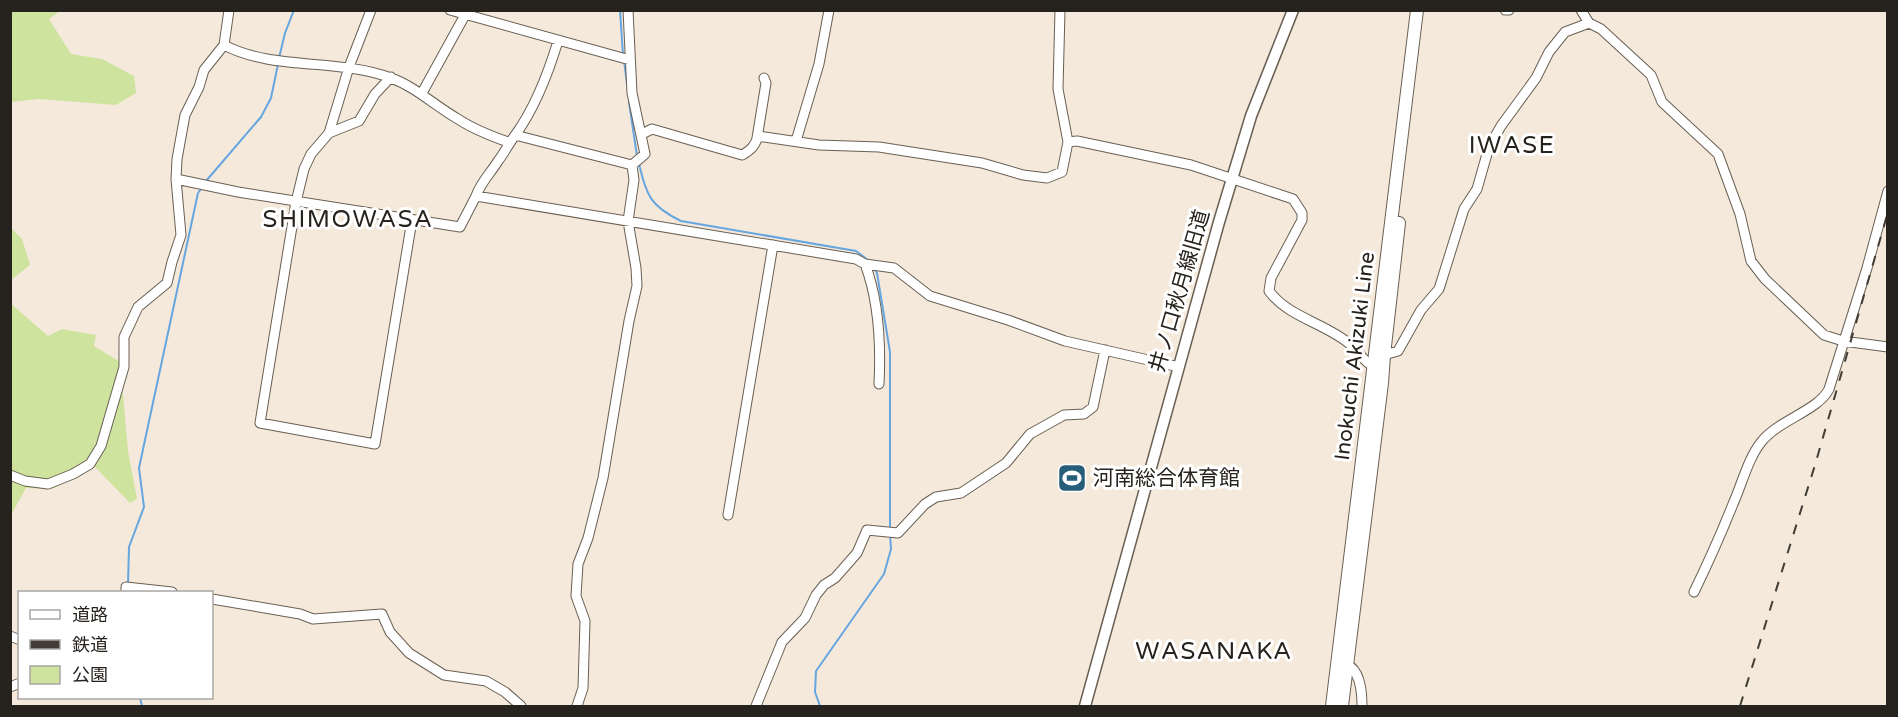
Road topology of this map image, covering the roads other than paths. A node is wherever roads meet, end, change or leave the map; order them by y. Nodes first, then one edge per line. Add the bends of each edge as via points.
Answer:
1 (229, 10) edge
2 (371, 10) edge
3 (450, 10) edge
4 (495, 10) edge
5 (628, 10) edge
6 (830, 10) edge
7 (1060, 10) edge
8 (1293, 10) edge
9 (1417, 10) edge
10 (1425, 10) edge
11 (1581, 10) edge
12 (465, 15) junction
13 (492, 22) junction
14 (1589, 22) junction
15 (558, 41) junction
16 (224, 45) junction
17 (630, 60) junction
18 (349, 68) junction
19 (391, 77) junction
20 (764, 78) dead end
21 (422, 93) junction
22 (329, 133) junction
23 (642, 134) junction
24 (512, 138) junction
25 (757, 138) junction
26 (796, 141) junction
27 (1068, 142) junction
28 (633, 164) junction
29 (1233, 178) junction
30 (176, 179) junction
31 (1887, 191) edge
32 (476, 196) junction
33 (296, 202) junction
34 (412, 220) junction
35 (628, 221) junction
36 (773, 245) junction
37 (865, 264) junction
38 (1844, 341) junction
39 (1887, 347) edge
40 (1105, 350) junction
41 (1384, 355) junction
42 (1179, 368) junction
43 (1378, 369) junction
44 (879, 384) dead end
45 (10, 475) edge
46 (728, 515) dead end
47 (126, 591) edge
48 (163, 591) edge
49 (1694, 592) dead end
50 (213, 598) edge
51 (1342, 664) junction
52 (521, 706) edge
53 (577, 706) edge
54 (756, 706) edge
55 (1085, 706) edge
56 (1332, 706) edge
57 (1342, 706) edge
58 (1362, 706) edge

1 - 16 street
2 - 18 street
3 - 12 street
4 - 13 street
5 - 17 street
6 - 26 street
7 - 27 street via 1058,89
8 - 29 street, 井ノ口秋月線旧道 via 1251,116
9 - 43 main road, Inokuchi Akizuki Line
10 - 41 main road, Inokuchi Akizuki Line
11 - 14 street
12 - 13 street
12 - 21 street
13 - 15 street
14 - 38 street via 1651,75 1662,102 1718,154 1740,214 1751,261 1765,279 1824,335
14 - 41 street via 1566,32 1549,52 1536,78 1501,126 1477,189 1464,209 1439,289 1421,310 1398,351
15 - 17 street
15 - 24 street via 537,98
16 - 18 street via 282,61
16 - 30 street via 204,70 185,115
17 - 23 street via 632,93
18 - 19 street
18 - 22 street
19 - 21 street
19 - 22 street via 359,121
20 - 25 street
21 - 24 street via 456,119
22 - 33 street via 310,154
23 - 25 street via 652,129 742,155 756,144
23 - 28 street via 645,154
24 - 28 street
24 - 32 street
25 - 26 street
26 - 27 street via 879,147 1047,178 1062,172
27 - 29 street via 1191,165
28 - 35 street
29 - 42 street, 井ノ口秋月線旧道
29 - 43 street via 1293,199 1302,213 1302,220 1271,278 1269,291 1291,310 1337,334
30 - 33 street
30 - 45 street via 181,235 167,283 138,307 124,337 124,367 101,446 90,464 48,484
31 - 38 street
32 - 34 street via 460,227
32 - 35 street
33 - 34 street
33 - 34 street via 260,423 375,444
35 - 36 street
35 - 53 street via 637,286 603,478 578,564 576,596 585,621 583,688
36 - 37 street via 856,259
36 - 46 street
37 - 40 street via 894,268 930,296 1065,341
37 - 44 street via 871,280 881,351
38 - 39 street
38 - 49 street via 1825,398 1784,422 1752,456
40 - 42 street
40 - 54 street via 1093,407 1084,414 1064,415 1030,434 1006,463 962,493 936,497 925,504 898,533 867,530 857,554 824,585 805,618 782,642
41 - 43 main road, Inokuchi Akizuki Line
42 - 55 street, 井ノ口秋月線旧道
43 - 51 main road, Inokuchi Akizuki Line
47 - 48 street via 126,587
50 - 52 street via 313,619 382,614 390,632 409,653 444,675 486,681
51 - 56 main road, Inokuchi Akizuki Line
51 - 57 main road, Inokuchi Akizuki Line
51 - 58 street via 1356,671

